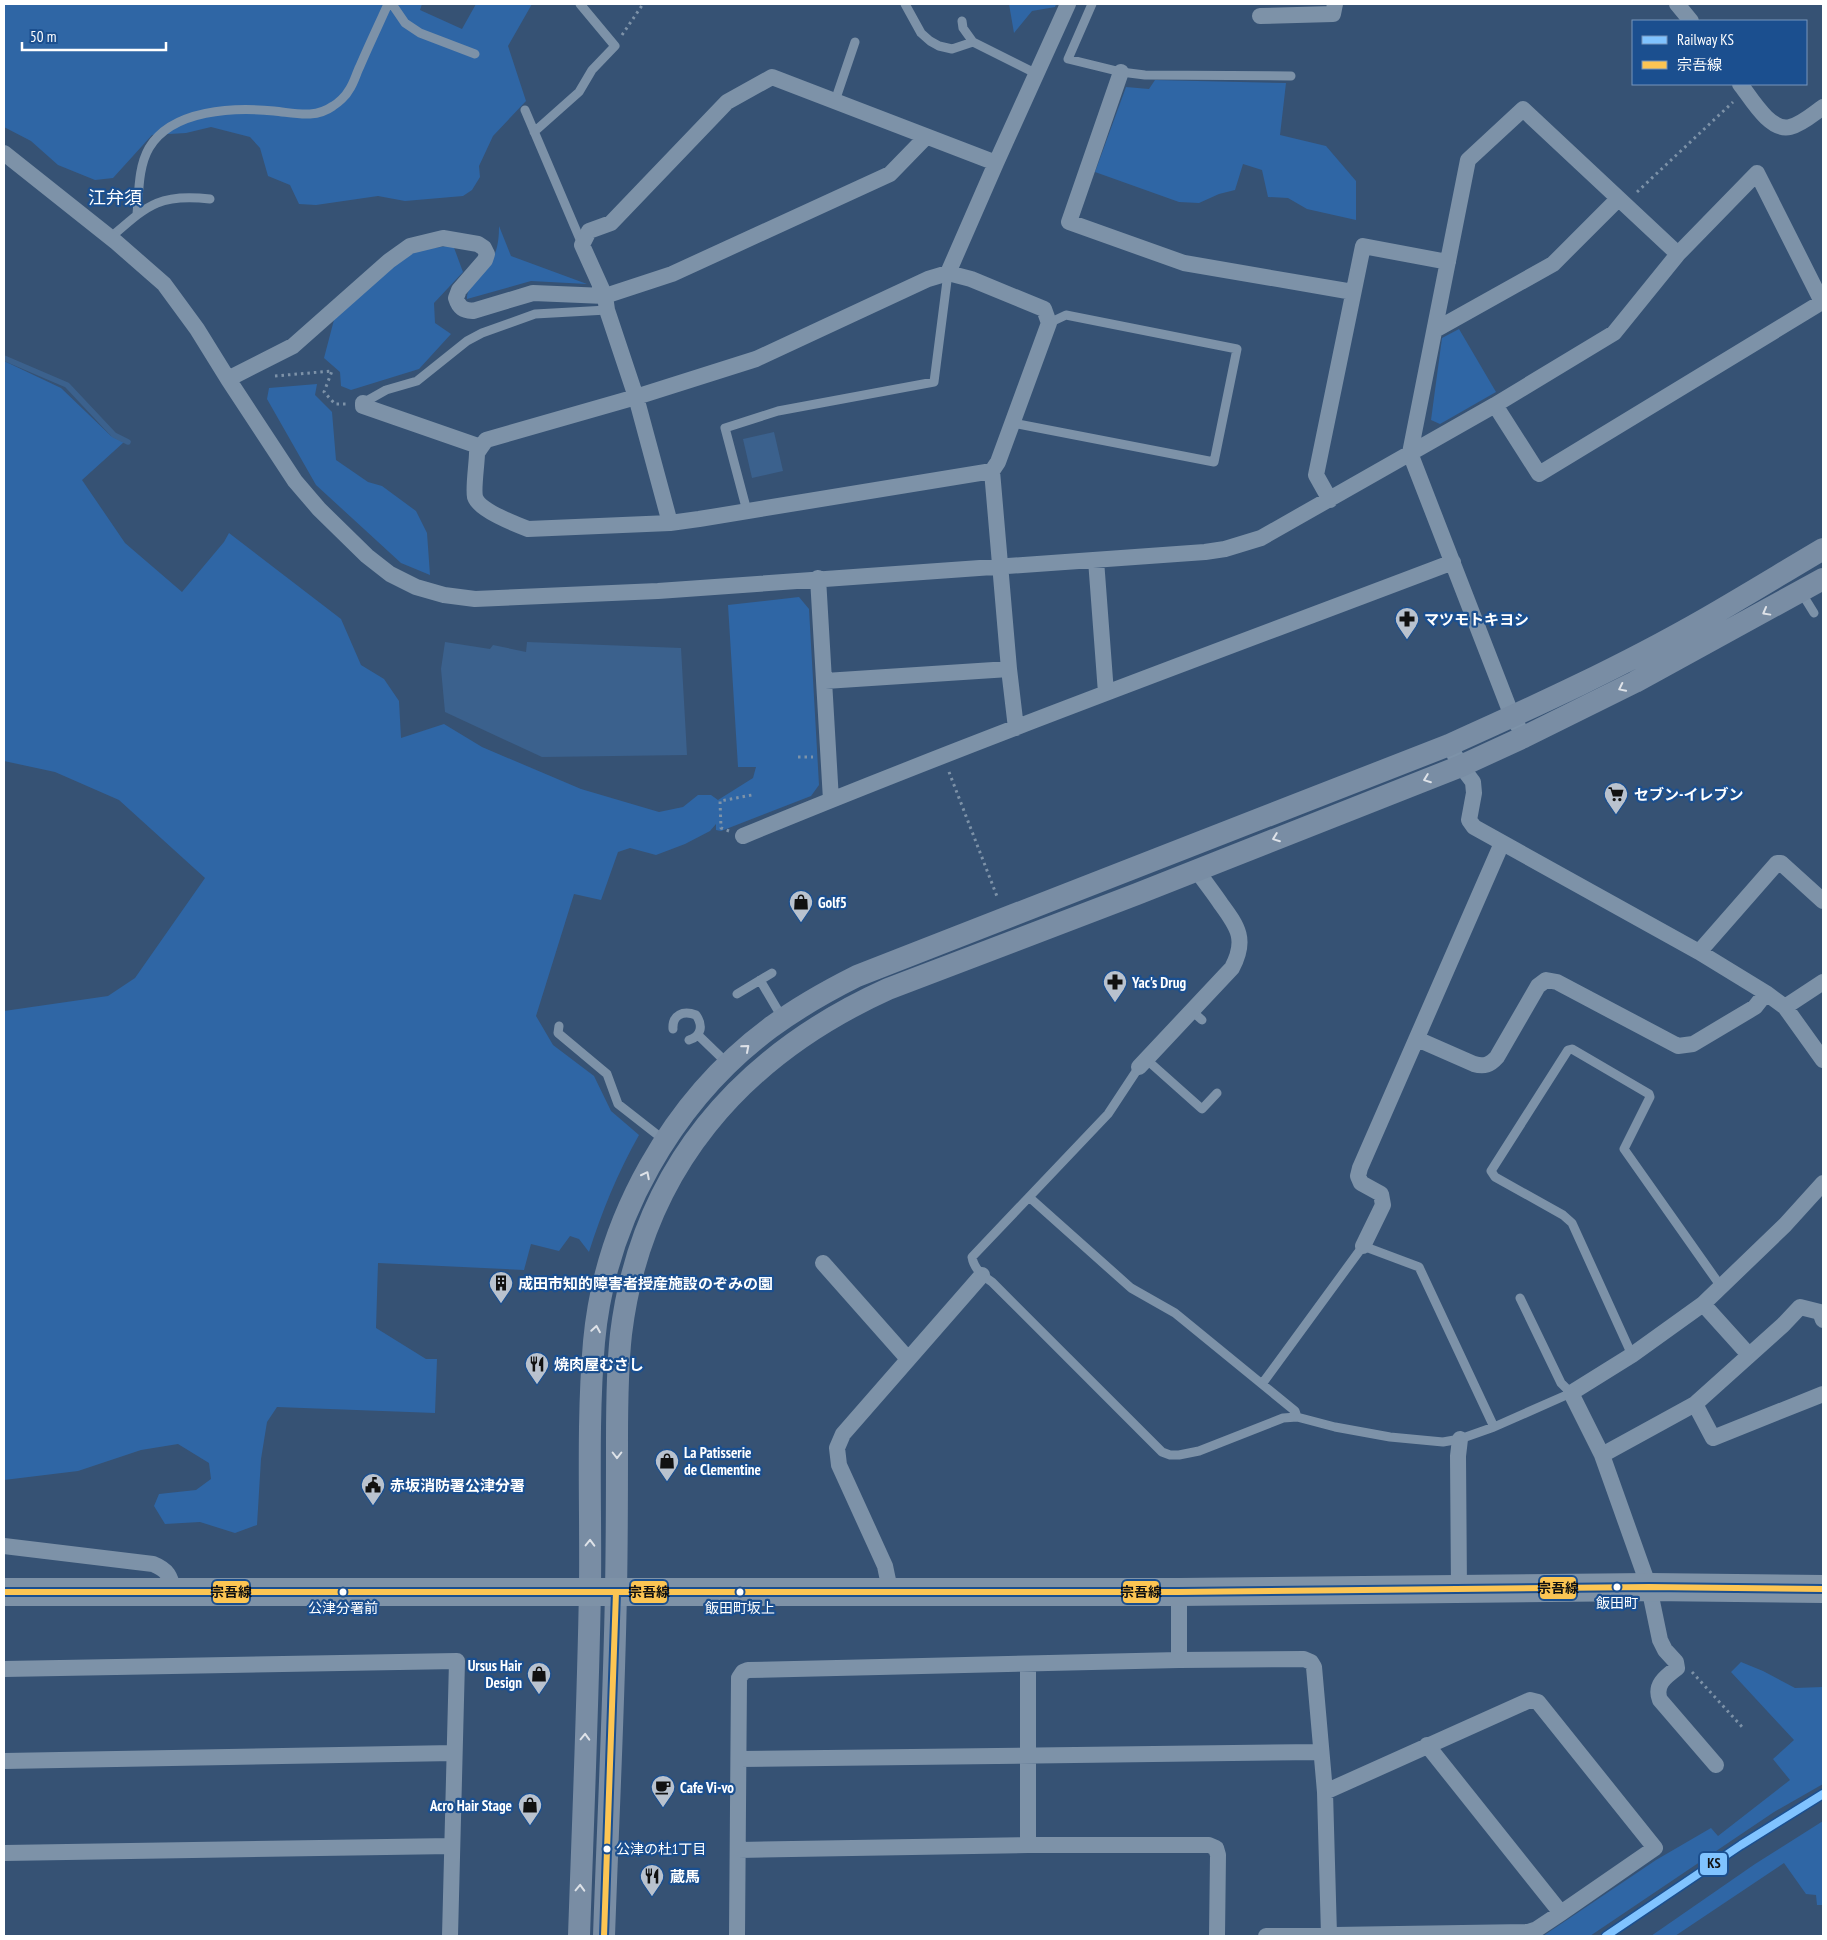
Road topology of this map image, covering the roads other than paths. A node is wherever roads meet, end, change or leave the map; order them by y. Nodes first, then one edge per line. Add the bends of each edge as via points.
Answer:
1 (388, 4) edge
2 (392, 4) edge
3 (580, 4) edge
4 (905, 4) edge
5 (1068, 4) edge
6 (1092, 4) edge
7 (1335, 4) edge
8 (1677, 4) edge
9 (1260, 16) dead end
10 (1690, 20) edge
11 (962, 21) dead end
12 (855, 42) dead end
13 (973, 42) junction
14 (475, 54) dead end
15 (1120, 72) junction
16 (1036, 74) junction
17 (1291, 76) dead end
18 (1742, 87) edge
19 (835, 101) junction
20 (1823, 107) edge
21 (525, 110) dead end
22 (534, 132) junction
23 (926, 137) junction
24 (4, 154) edge
25 (996, 163) junction
26 (210, 199) dead end
27 (1621, 202) junction
28 (137, 214) junction
29 (110, 238) junction
30 (582, 244) junction
31 (1678, 254) junction
32 (1448, 262) junction
33 (948, 273) junction
34 (1353, 292) junction
35 (606, 303) junction
36 (1049, 323) junction
37 (1435, 330) junction
38 (228, 379) junction
39 (636, 398) junction
40 (356, 403) joint
41 (1495, 405) junction
42 (1013, 423) junction
43 (481, 447) junction
44 (1410, 453) junction
45 (992, 471) junction
46 (1330, 500) junction
47 (747, 510) junction
48 (670, 523) junction
49 (1823, 549) edge
50 (1096, 560) junction
51 (1454, 562) junction
52 (1001, 566) junction
53 (818, 578) junction
54 (1823, 579) edge
55 (1801, 592) junction
56 (1814, 614) dead end
57 (1009, 669) junction
58 (825, 681) junction
59 (1106, 693) junction
60 (1512, 716) junction
61 (1016, 728) junction
62 (1524, 737) junction
63 (1449, 744) junction
64 (1461, 766) junction
65 (831, 800) junction
66 (743, 836) dead end
67 (1502, 843) junction
68 (1196, 869) junction
69 (1823, 901) edge
70 (1699, 952) junction
71 (772, 973) dead end
72 (760, 980) junction
73 (1823, 982) edge
74 (1766, 993) junction
75 (737, 994) dead end
76 (1784, 1007) junction
77 (783, 1019) junction
78 (559, 1026) dead end
79 (673, 1029) dead end
80 (698, 1035) junction
81 (1417, 1039) junction
82 (689, 1040) dead end
83 (1823, 1060) edge
84 (1143, 1063) junction
85 (728, 1064) junction
86 (1217, 1093) dead end
87 (665, 1141) junction
88 (1823, 1183) edge
89 (1029, 1197) junction
90 (1363, 1246) junction
91 (823, 1263) dead end
92 (982, 1275) junction
93 (1722, 1288) junction
94 (1520, 1298) dead end
95 (1703, 1304) junction
96 (1823, 1320) edge
97 (1632, 1355) junction
98 (1749, 1355) junction
99 (908, 1359) junction
100 (1262, 1384) junction
101 (1571, 1392) junction
102 (1823, 1394) edge
103 (1695, 1404) junction
104 (1297, 1417) junction
105 (1494, 1427) junction
106 (1460, 1439) junction
107 (1602, 1455) junction
108 (4, 1546) edge
109 (1649, 1587) junction
110 (1823, 1589) edge
111 (1459, 1590) junction
112 (174, 1591) junction
113 (4, 1592) edge
114 (590, 1592) junction
115 (616, 1592) junction
116 (1179, 1592) junction
117 (889, 1593) junction
118 (1179, 1660) junction
119 (1028, 1664) junction
120 (4, 1669) edge
121 (1427, 1745) junction
122 (1321, 1752) junction
123 (454, 1753) junction
124 (1029, 1754) junction
125 (739, 1759) junction
126 (4, 1761) edge
127 (1716, 1765) dead end
128 (1325, 1792) junction
129 (1028, 1845) junction
130 (452, 1846) junction
131 (738, 1850) junction
132 (4, 1853) edge
133 (1560, 1913) junction
134 (1328, 1935) junction
135 (450, 1936) edge
136 (579, 1936) edge
137 (604, 1936) edge
138 (737, 1936) edge
139 (1217, 1936) edge
140 (1266, 1936) edge

1 - 28 lane via 349,92 333,106 317,114 250,108 220,110 188,118 156,138 148,149 142,168
2 - 14 lane via 404,23 420,33
3 - 22 lane via 615,46 592,70 579,92
4 - 13 lane via 921,33 930,41 952,49
5 - 16 street
6 - 15 lane via 1068,59
7 - 9 street via 1333,14
8 - 10 street
11 - 13 lane
12 - 19 lane
13 - 16 lane
15 - 17 lane
15 - 34 street via 1069,222 1184,263
16 - 25 street
18 - 20 street via 1768,119 1782,128 1796,125
19 - 23 street
19 - 30 street via 772,77 726,102 611,223 589,231
21 - 22 lane
22 - 30 lane
23 - 25 street
23 - 35 street via 890,174
24 - 29 street
25 - 33 street
26 - 28 lane via 170,199 147,206
27 - 31 street
27 - 32 street via 1523,109 1468,160
27 - 37 street via 1553,264
28 - 29 lane
29 - 38 street via 147,268 173,295
30 - 35 street
31 - 41 street via 1614,333
31 - 41 street via 1757,173 1822,302 1539,474
32 - 34 street via 1363,246
32 - 37 street
33 - 36 street via 971,278 1044,309
33 - 39 street via 928,279 756,359
33 - 47 lane via 934,382 778,411 725,428
34 - 46 street via 1316,475
35 - 38 street via 533,293 473,312 464,310 456,298 459,290 487,254 478,244 444,238 410,246 293,346
35 - 39 street
35 - 40 lane via 535,314 482,333 417,381
36 - 42 street
36 - 42 lane via 1066,314 1236,349 1214,462
37 - 44 street
38 - 53 street via 294,481 319,509 367,556 390,574 416,587 475,599 658,591
39 - 43 street via 486,440
39 - 48 street
40 - 43 street
41 - 44 street
42 - 45 street
43 - 48 street via 477,453 475,496 480,505 528,529
44 - 46 street
44 - 51 street
45 - 47 street
45 - 52 street
46 - 50 street via 1261,538 1225,549
47 - 48 street
49 - 60 street via 1704,620
50 - 52 street
50 - 59 street
51 - 59 street
51 - 60 street
52 - 53 street
52 - 57 street
53 - 58 street
54 - 55 street
55 - 56 lane
55 -> 62 street via 1635,682
57 - 58 street
57 - 61 street
58 - 65 street
59 - 61 street
60 - 62 street
60 - 63 street
61 - 65 street
62 - 64 street
63 - 64 street
63 - 77 street via 857,976
64 - 67 street via 1473,782 1469,820 1474,827
64 -> 68 street
65 - 66 street
67 - 70 street
67 - 81 street
68 - 84 street via 1237,927 1239,951 1232,968 1197,1015
68 -> 115 street via 852,1005 799,1038 754,1074 696,1138 646,1227 628,1287 617,1380
69 - 70 street via 1782,863 1777,863
70 - 74 street
71 - 72 lane
72 - 75 lane
72 - 77 lane
73 - 76 street
74 - 76 street
74 - 81 street via 1755,1007 1693,1044 1678,1046 1557,982 1546,980 1538,986 1493,1062 1487,1065 1474,1064
76 - 83 street
85 -> 77 street
78 - 87 lane via 558,1033 607,1074 618,1104
79 - 80 lane via 672,1016 683,1012 696,1015 701,1026
80 - 82 lane
80 - 85 lane
81 - 90 street via 1360,1168 1358,1176 1361,1183 1380,1194 1383,1205
84 - 86 lane via 1202,1109
84 - 89 lane via 1108,1114
85 - 87 street via 693,1101
114 -> 87 street via 592,1392 601,1303 606,1273 631,1204
88 - 93 street
89 - 92 lane via 972,1257
89 - 100 lane via 1131,1288 1175,1313
90 - 100 lane
90 - 105 lane via 1419,1267
91 - 99 street
92 - 99 street
92 - 104 lane via 1162,1452 1179,1455 1199,1451 1283,1418
93 - 95 street
93 - 97 lane via 1624,1149 1649,1094 1572,1049 1568,1050 1491,1171 1495,1177 1572,1223
94 - 101 lane via 1561,1383
95 - 97 street
95 - 98 street
96 - 98 street via 1820,1312 1800,1307
97 - 101 street
98 - 103 street
99 - 117 street via 843,1434 837,1448 839,1465 885,1566
100 - 104 lane via 1295,1411
101 - 105 lane
101 - 107 street
102 - 103 street via 1713,1438
103 - 107 street
104 - 106 lane via 1390,1437 1443,1442
105 - 106 lane
106 - 111 street
107 - 109 street
108 - 112 street via 153,1564 164,1568
109 - 110 highway
109 - 111 highway
109 - 127 street via 1660,1640 1677,1668 1664,1679 1657,1694
111 - 116 highway
112 - 113 highway
112 - 114 highway
114 - 115 highway
136 -> 114 street
115 - 117 highway
115 - 137 street
116 - 117 highway
116 - 118 street
118 - 119 street
118 - 122 street via 1304,1659 1311,1662
119 - 124 street
119 - 125 street via 748,1670 739,1678
120 - 123 street via 456,1661
121 - 128 street
121 - 133 street
121 - 133 street via 1530,1700 1538,1702 1655,1848
122 - 124 street
122 - 128 street
123 - 126 street
123 - 130 street
124 - 125 street
124 - 129 street
125 - 131 street
128 - 134 street
129 - 131 street
129 - 139 street via 1209,1845 1216,1848
130 - 132 street
130 - 135 street
131 - 138 street
133 - 134 street via 1528,1932
134 - 140 street

